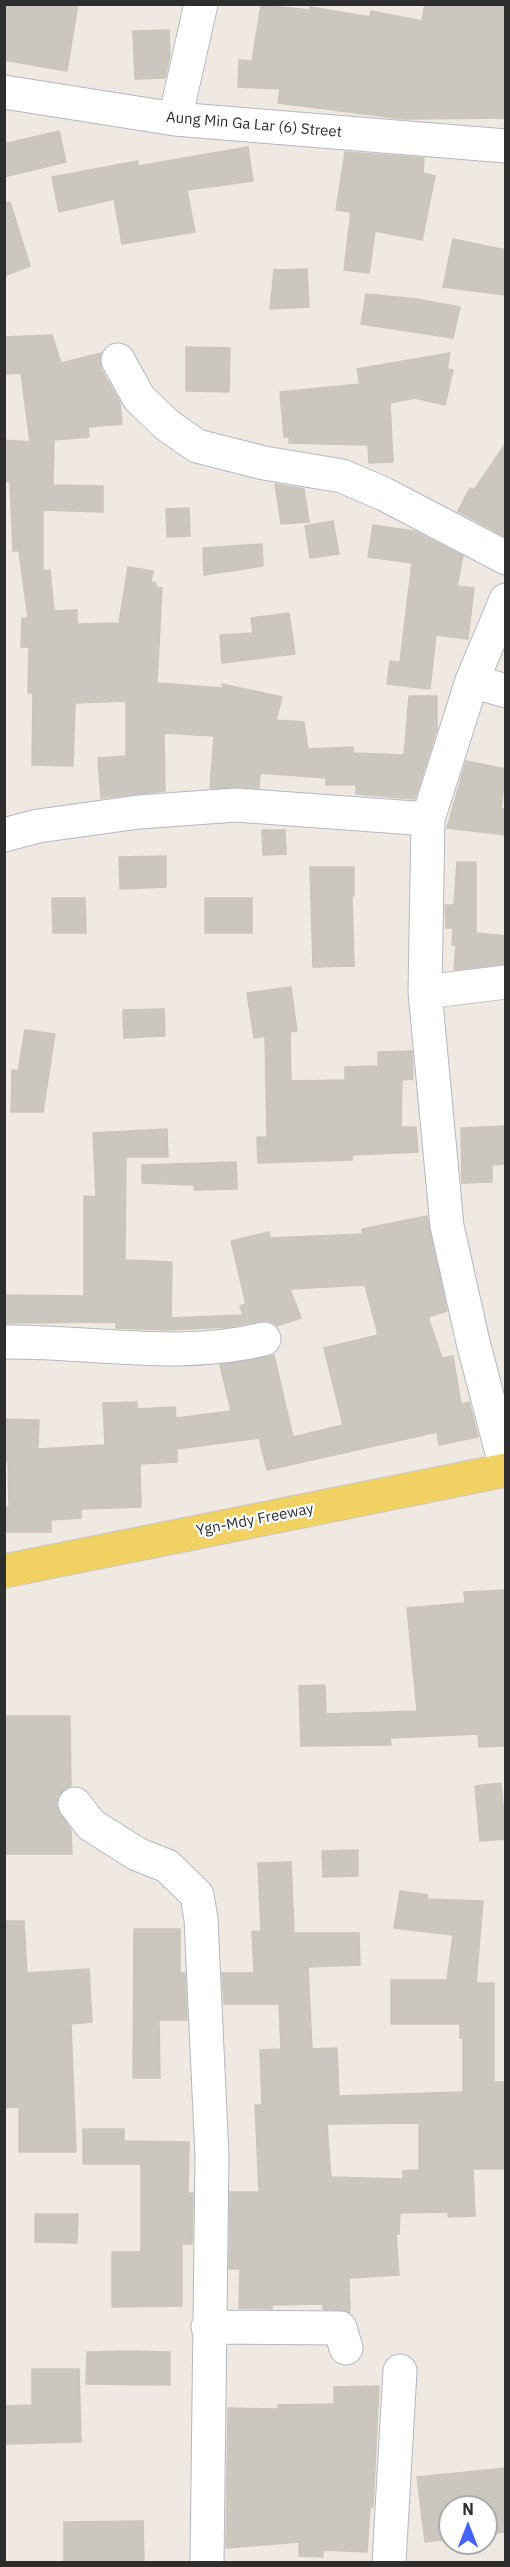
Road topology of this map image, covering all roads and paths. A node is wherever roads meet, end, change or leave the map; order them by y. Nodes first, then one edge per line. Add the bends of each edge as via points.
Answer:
1 (201, 4) edge
2 (4, 92) edge
3 (175, 119) junction
4 (506, 146) edge
5 (118, 360) dead end
6 (506, 558) edge
7 (506, 600) edge
8 (472, 681) junction
9 (506, 691) edge
10 (428, 819) junction
11 (4, 835) edge
12 (506, 982) edge
13 (425, 992) junction
14 (264, 1339) dead end
15 (4, 1342) edge
16 (506, 1469) edge
17 (4, 1571) edge
18 (75, 1804) dead end
19 (208, 2327) junction
20 (346, 2349) dead end
21 (400, 2371) dead end
22 (207, 2562) edge
23 (389, 2562) edge

1 - 3 street
2 - 3 street, Aung Min Ga Lar (6) Street
3 - 4 street, Aung Min Ga Lar (6) Street
5 - 6 street via 139,398 197,446 342,477 384,494
7 - 8 street
8 - 9 street
8 - 10 street
10 - 11 street via 236,805 139,812 38,826
10 - 13 street
12 - 13 street
13 - 16 street via 447,1226
14 - 15 street via 229,1348 193,1349
16 - 17 main road, Ygn-Mdy Freeway
18 - 19 street via 91,1825 137,1854 167,1866 196,1895 201,1919 212,2156
19 - 20 street via 340,2328
19 - 22 street
21 - 23 street

